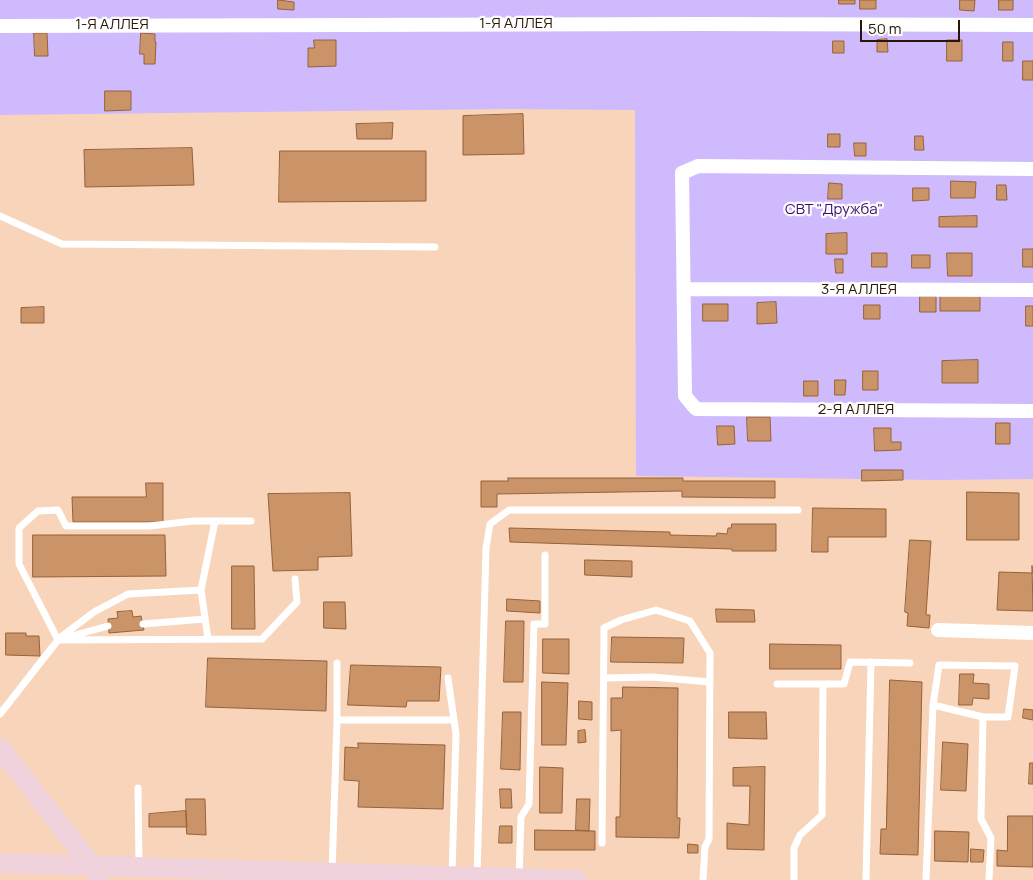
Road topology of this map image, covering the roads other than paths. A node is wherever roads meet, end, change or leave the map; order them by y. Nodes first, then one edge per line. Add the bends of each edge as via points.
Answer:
1 (1033, 25) edge
2 (0, 26) edge
3 (1033, 169) edge
4 (0, 216) edge
5 (435, 248) dead end
6 (685, 289) junction
7 (1033, 290) edge
8 (1033, 411) edge
9 (798, 510) dead end
10 (215, 521) junction
11 (251, 521) dead end
12 (545, 555) dead end
13 (295, 579) dead end
14 (201, 590) junction
15 (205, 619) junction
16 (142, 624) dead end
17 (108, 626) dead end
18 (938, 630) dead end
19 (1033, 634) edge
20 (208, 639) junction
21 (58, 640) junction
22 (337, 662) dead end
23 (871, 662) junction
24 (910, 663) dead end
25 (448, 678) dead end
26 (604, 678) junction
27 (710, 682) junction
28 (777, 684) dead end
29 (823, 684) junction
30 (933, 705) junction
31 (0, 714) edge
32 (983, 716) junction
33 (337, 720) junction
34 (454, 720) junction
35 (0, 748) edge
36 (138, 788) dead end
37 (602, 844) dead end
38 (0, 863) edge
39 (139, 868) junction
40 (98, 874) edge
41 (325, 875) edge
42 (367, 877) edge
43 (452, 877) junction
44 (477, 877) junction
45 (518, 878) junction
46 (540, 880) edge
47 (577, 880) edge
48 (703, 880) edge
49 (794, 880) edge
50 (866, 880) edge
51 (926, 880) edge
52 (989, 880) edge

1 - 2 street, 1-Я АЛЛЕЯ
3 - 6 street via 698,166 682,172
4 - 5 lane via 62,244
6 - 7 street, 3-Я АЛЛЕЯ
6 - 8 street, 2-Я АЛЛЕЯ via 685,396 696,409
9 - 44 lane via 509,510 490,524 486,548
10 - 11 lane
10 - 14 lane
10 - 21 lane via 149,526 66,526 58,510 38,511 19,528 19,564
12 - 45 lane via 545,624 534,624 529,804 521,817
13 - 20 lane via 297,602 262,639
14 - 15 lane
14 - 21 lane via 128,594 94,612
15 - 16 lane
15 - 20 lane
17 - 21 lane
18 - 19 street
20 - 21 lane
21 - 31 lane
22 - 33 lane
23 - 24 lane
23 - 29 lane via 850,662 844,684
23 - 50 lane
25 - 34 lane
26 - 27 lane via 652,677
26 - 27 lane via 604,628 656,610 690,621 710,653
26 - 37 lane
27 - 48 lane via 709,839 705,847
28 - 29 lane
29 - 49 lane via 822,815 800,836 794,848
30 - 32 lane
30 - 32 lane via 939,665 1015,666 1008,717
30 - 51 lane
32 - 52 lane via 981,819 991,838
33 - 34 lane
33 - 41 lane
34 - 43 lane
35 - 40 main road
36 - 39 lane
38 - 40 main road
39 - 40 main road
39 - 41 main road
41 - 42 main road
42 - 43 main road
43 - 44 main road
44 - 45 main road
45 - 46 main road
46 - 47 main road

